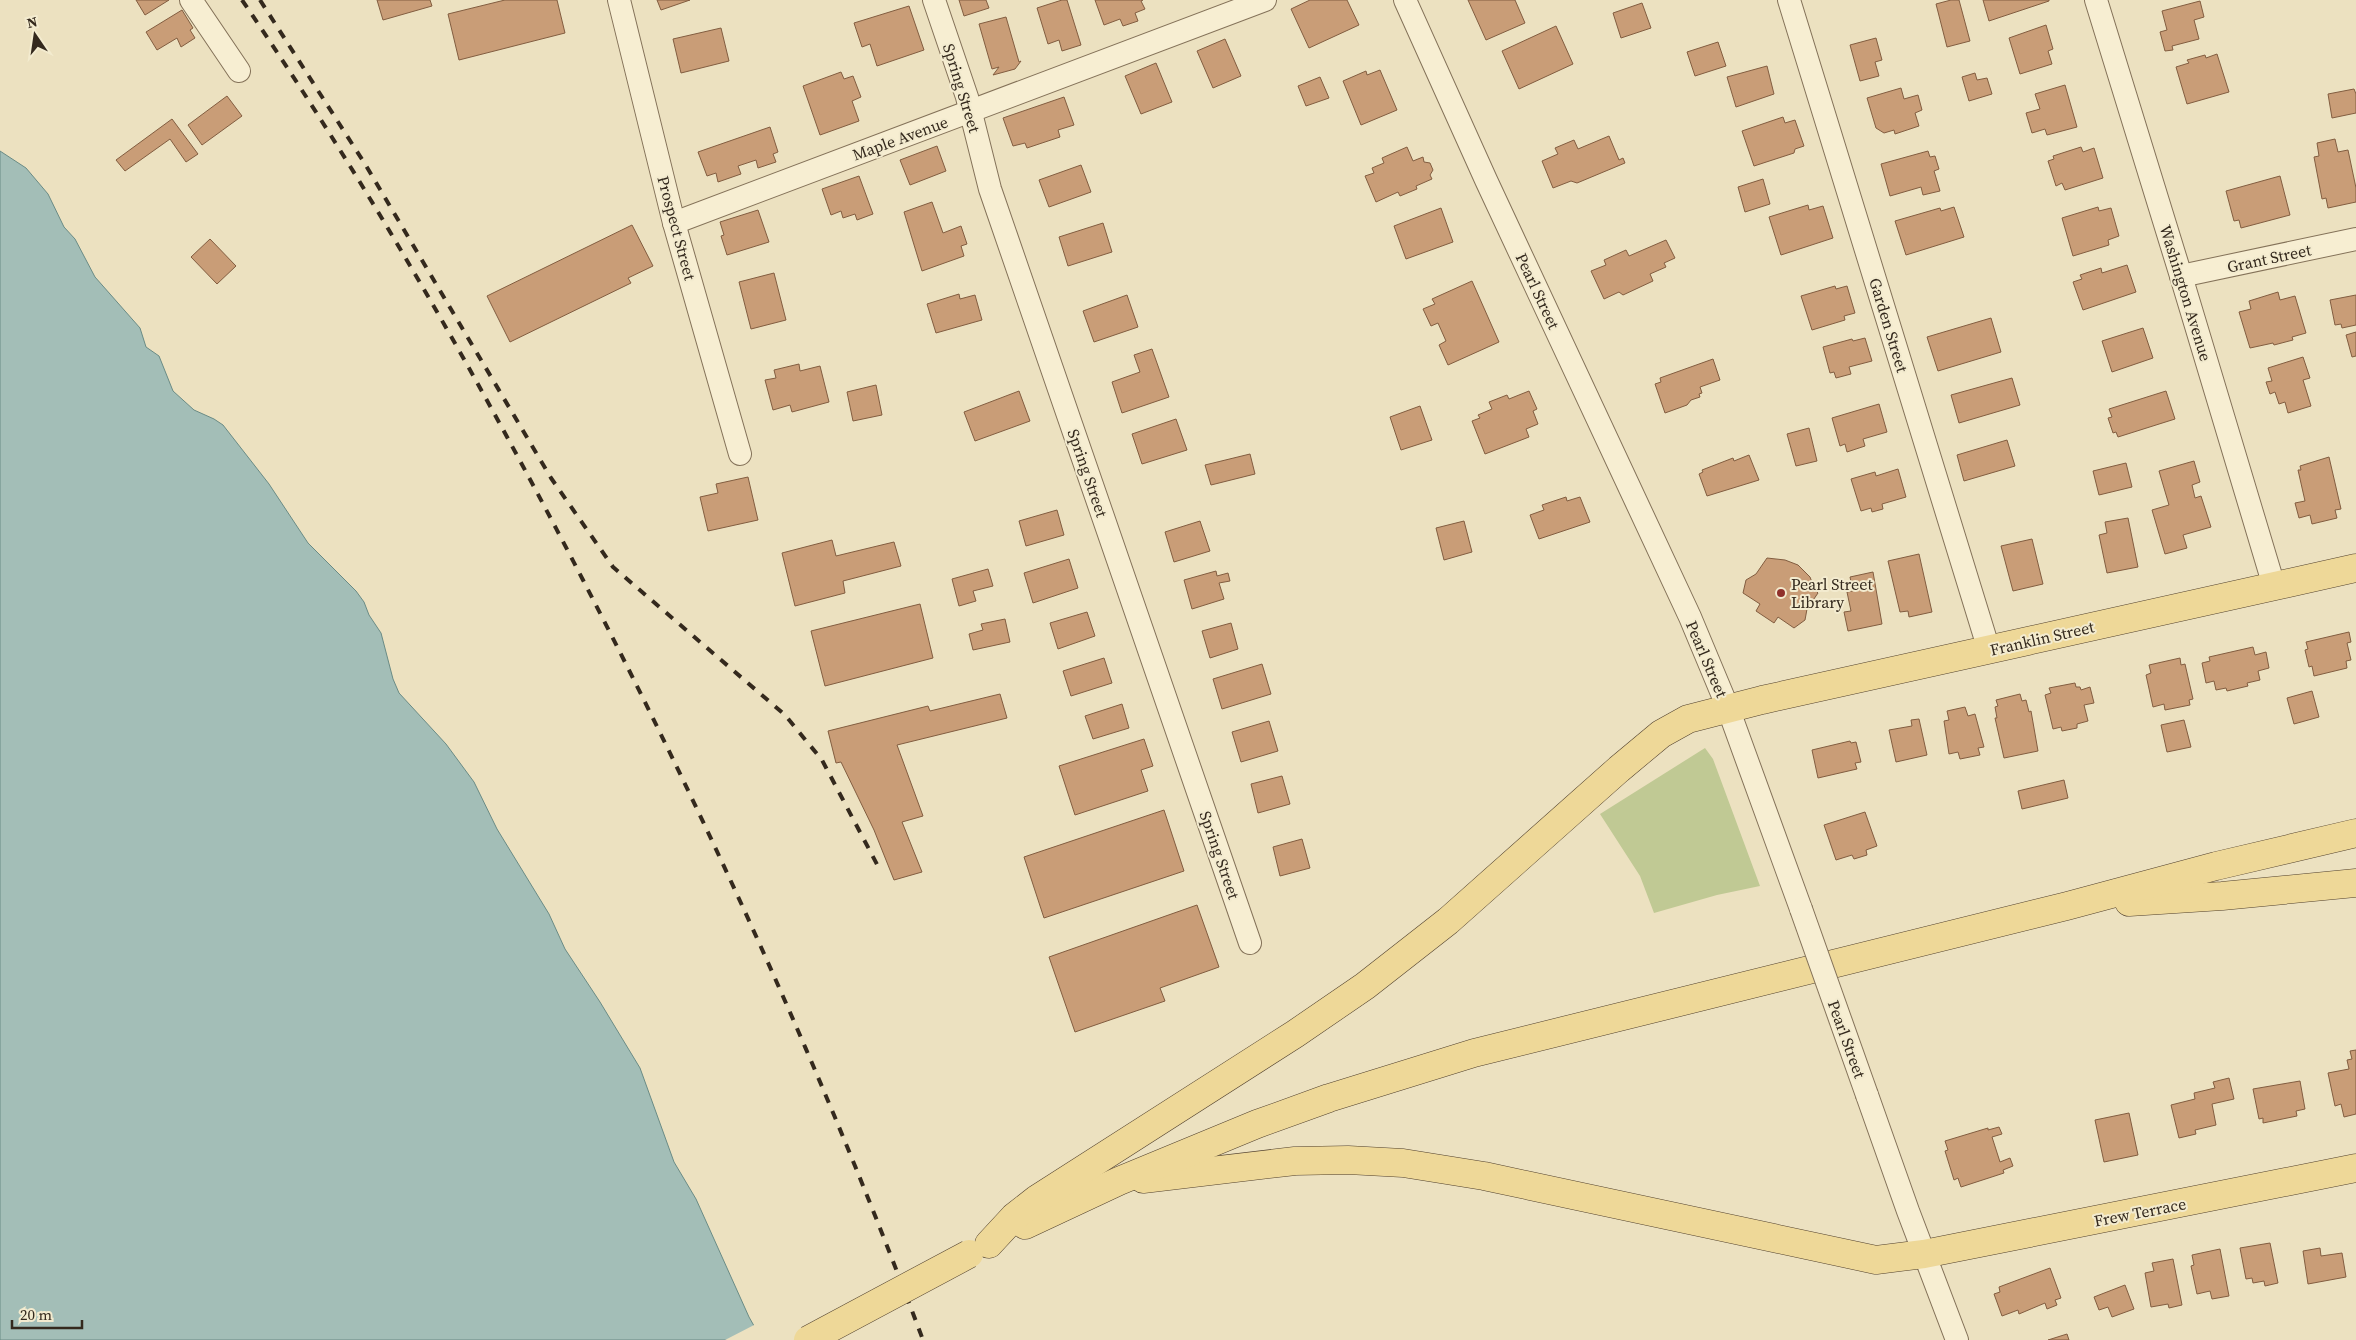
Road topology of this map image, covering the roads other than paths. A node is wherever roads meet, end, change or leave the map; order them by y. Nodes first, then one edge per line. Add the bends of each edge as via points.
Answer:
1 (191, 0) edge
2 (619, 0) edge
3 (934, 0) edge
4 (1265, 0) edge
5 (1405, 0) edge
6 (1789, 0) edge
7 (2096, 0) edge
8 (239, 71) dead end
9 (970, 112) junction
10 (674, 223) junction
11 (2356, 239) edge
12 (2182, 276) junction
13 (740, 454) dead end
14 (2356, 568) edge
15 (2274, 586) junction
16 (1989, 650) junction
17 (1728, 708) junction
18 (2356, 832) edge
19 (2356, 883) edge
20 (2067, 906) junction
21 (1250, 943) dead end
22 (2356, 1168) edge
23 (1118, 1181) junction
24 (979, 1249) junction
25 (1924, 1254) junction
26 (808, 1340) edge
27 (1957, 1340) edge

1 - 8 street
2 - 10 street, Prospect Street
3 - 9 street, Spring Street
4 - 9 street, Maple Avenue
5 - 17 street, Pearl Street via 1643,514
6 - 16 street, Garden Street
7 - 12 street, Washington Avenue
9 - 10 street, Maple Avenue
9 - 21 street, Spring Street via 990,189
10 - 13 street, Prospect Street
11 - 12 street, Grant Street
12 - 15 street, Washington Avenue
14 - 15 main road, Franklin Street
15 - 16 main road, Franklin Street
16 - 17 main road, Franklin Street
17 - 24 main road, Franklin Street via 1688,718 1661,734 1407,955 1323,1016 1037,1199
17 - 25 street, Pearl Street, bridge
18 - 20 main road
19 - 20 main road
20 - 23 main road via 1474,1053 1374,1083 1257,1124
22 - 25 main road, Frew Terrace
23 - 24 main road
23 - 25 main road, Frew Terrace via 1295,1161 1403,1163 1484,1176 1861,1257 1892,1259
24 - 26 main road, bridge
25 - 27 street, Pearl Street

